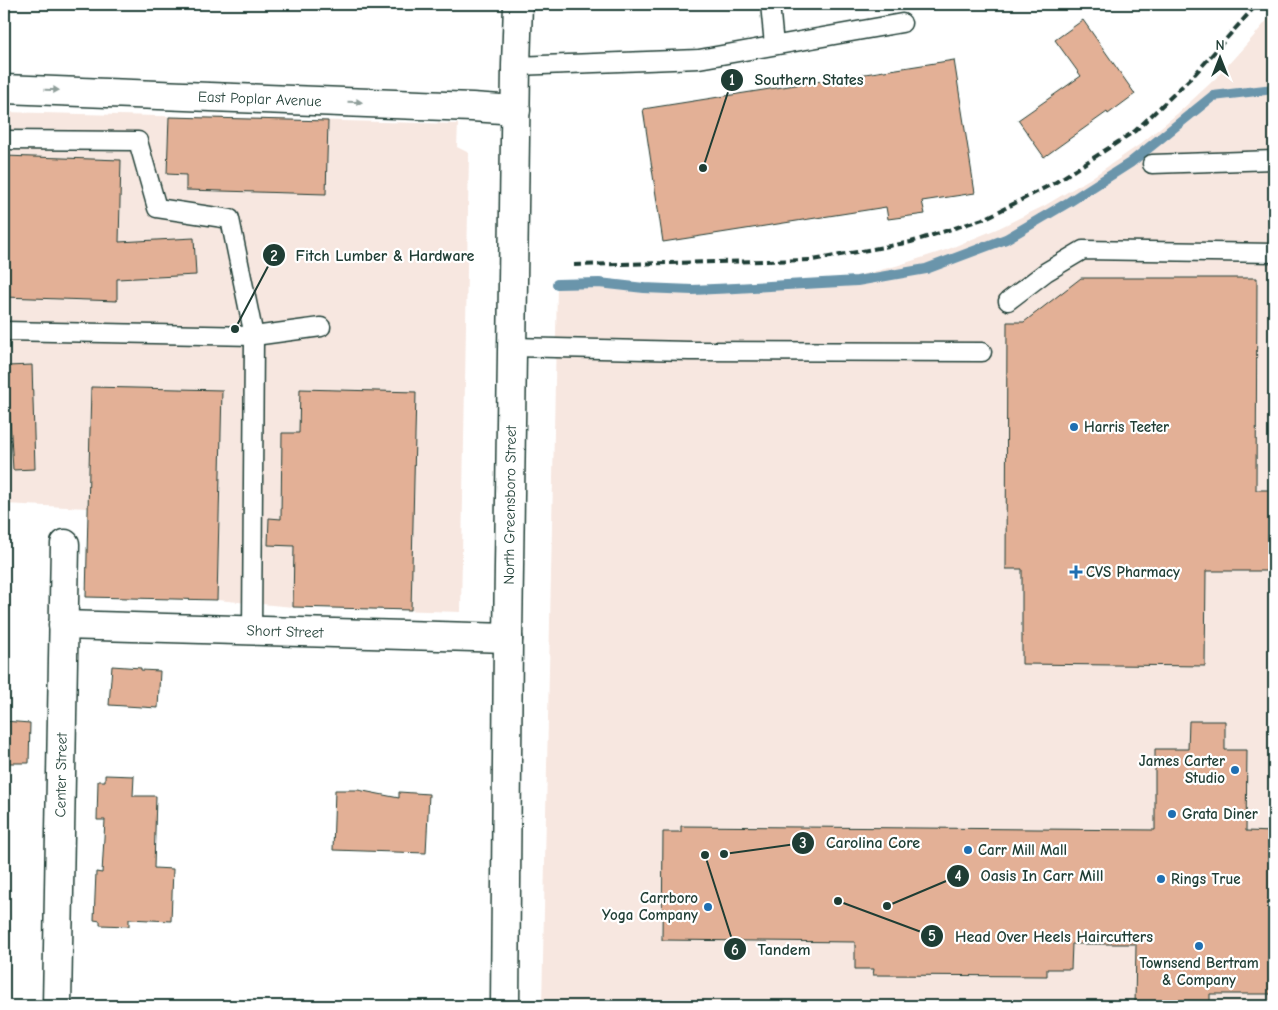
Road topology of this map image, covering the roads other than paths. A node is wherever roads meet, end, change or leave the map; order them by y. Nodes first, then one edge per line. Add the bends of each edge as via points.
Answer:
1 (518, 4) edge
2 (770, 4) edge
3 (902, 23) dead end
4 (774, 45) junction
5 (516, 66) junction
6 (4, 88) edge
7 (516, 110) junction
8 (4, 140) edge
9 (1274, 160) edge
10 (1152, 164) dead end
11 (1274, 253) edge
12 (1008, 301) dead end
13 (321, 327) dead end
14 (4, 331) edge
15 (254, 336) junction
16 (512, 347) junction
17 (982, 352) dead end
18 (65, 544) dead end
19 (63, 625) junction
20 (252, 630) junction
21 (508, 638) junction
22 (57, 1006) edge
23 (505, 1006) edge

1 - 5 street, North Greensboro Street
2 - 4 lane
3 - 4 lane
4 - 5 lane via 699,58
5 - 7 street, North Greensboro Street
6 -> 7 street, East Poplar Avenue
7 - 16 street, North Greensboro Street
8 - 15 lane via 138,141 157,208 230,219
9 - 10 lane
11 - 12 lane via 1083,250 1046,272
13 - 15 lane
14 - 15 lane
15 - 20 lane
16 - 17 lane
16 - 21 street, North Greensboro Street
18 - 19 street, Center Street
19 - 20 street, Short Street
19 - 22 street, Center Street
20 - 21 street, Short Street
21 - 23 street, North Greensboro Street

